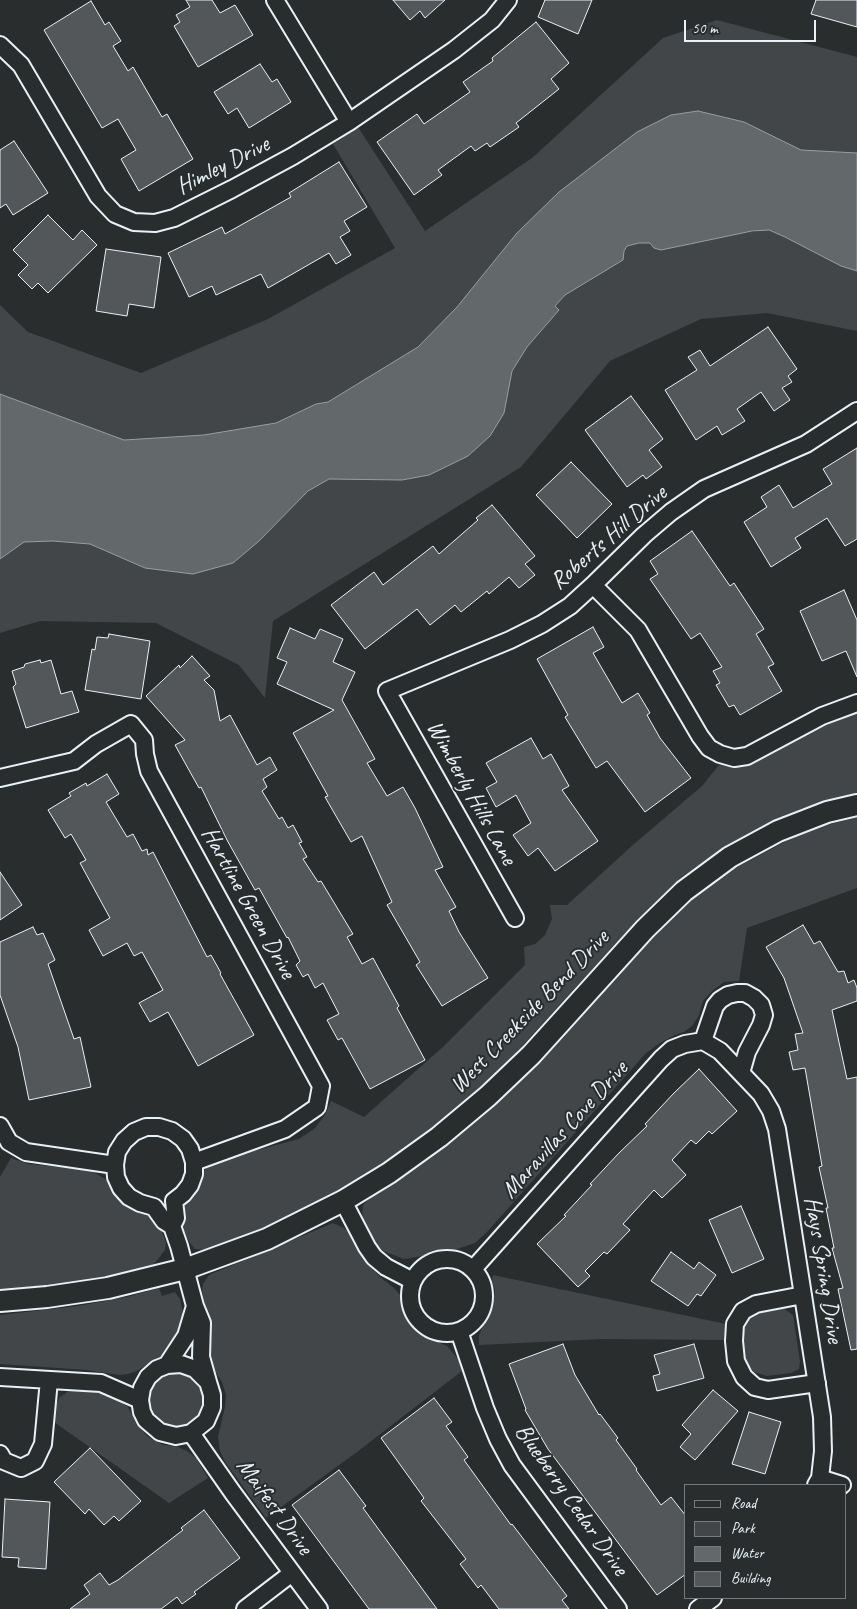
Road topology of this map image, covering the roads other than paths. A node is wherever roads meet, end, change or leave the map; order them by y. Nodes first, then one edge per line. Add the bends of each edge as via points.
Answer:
1 (275, 0) edge
2 (508, 0) edge
3 (0, 45) edge
4 (349, 122) junction
5 (857, 412) edge
6 (594, 586) junction
7 (386, 691) joint
8 (857, 703) edge
9 (0, 778) edge
10 (857, 805) edge
11 (514, 918) dead end
12 (703, 1041) junction
13 (741, 1073) junction
14 (0, 1126) edge
15 (194, 1162) junction
16 (115, 1165) junction
17 (343, 1201) junction
18 (172, 1226) junction
19 (474, 1268) junction
20 (185, 1269) junction
21 (413, 1281) junction
22 (803, 1296) junction
23 (0, 1301) edge
24 (195, 1306) junction
25 (460, 1331) junction
26 (167, 1365) junction
27 (0, 1377) edge
28 (49, 1380) junction
29 (208, 1382) junction
30 (817, 1383) junction
31 (140, 1400) junction
32 (192, 1433) junction
33 (0, 1454) edge
34 (818, 1482) edge
35 (831, 1484) edge
36 (292, 1573) junction
37 (712, 1599) edge
38 (244, 1609) edge
39 (319, 1609) edge
40 (618, 1609) edge
41 (698, 1609) edge

1 - 4 street
2 - 4 street, Himley Drive via 492,20 454,50
3 - 4 street, Himley Drive via 21,65 98,196 114,214 134,222 155,223 174,218 293,156
5 - 6 street, Roberts Hill Drive via 806,444 704,490 644,535
6 - 7 street, Roberts Hill Drive via 542,624
6 - 8 street via 638,630 700,736 709,748 720,754 734,758 747,756 822,716
7 - 11 street, Wimberly Hills Lane
9 - 15 street, Hartline Green Drive via 74,761 131,724 144,740 149,770 321,1086 317,1107 285,1128
10 - 17 street, West Creekside Bend Drive via 827,812 778,831 730,857 684,891 645,929 531,1055 488,1096 439,1137
12 - 13 street, Hays Spring Drive via 720,1052
12 - 13 street via 720,1000 736,992 754,998 764,1015
12 - 19 street, Maravillas Cove Drive via 672,1049 661,1059
13 - 22 street, Hays Spring Drive via 771,1111 777,1129
14 - 16 street via 9,1142 26,1152
15 - 16 street via 183,1139 160,1127 146,1127 124,1140 117,1152
15 - 18 street via 190,1185 174,1201 176,1218
16 - 18 street via 116,1177 129,1197 154,1207
17 - 20 street, West Creekside Bend Drive via 267,1239
17 - 21 street via 374,1256 386,1267
18 - 20 street
19 - 21 street via 456,1259 440,1258 426,1265
19 - 25 street via 485,1292 483,1308 475,1321
20 - 23 street, West Creekside Bend Drive via 108,1288
20 - 24 street
21 - 25 street via 411,1306 419,1320 432,1330
22 - 30 street, Hays Spring Drive
22 - 30 street via 756,1304 743,1310 735,1324 736,1361 744,1377 755,1387 768,1390
24 - 26 street via 186,1336
24 - 29 street via 202,1323 200,1357
25 - 40 street, Blueberry Cedar Drive via 485,1408 512,1465
26 - 29 street via 181,1364 195,1369
26 - 31 street via 148,1377
27 - 28 street
28 - 31 street via 101,1383
28 - 33 street via 43,1444 35,1461 21,1468 4,1461
29 - 32 street via 212,1407 206,1421
30 - 34 street, Hays Spring Drive via 823,1450
31 - 32 street via 146,1420 160,1432 176,1436
32 - 36 street, Maifest Drive
34 - 35 street
36 - 38 street
36 - 39 street, Maifest Drive
37 - 41 street

